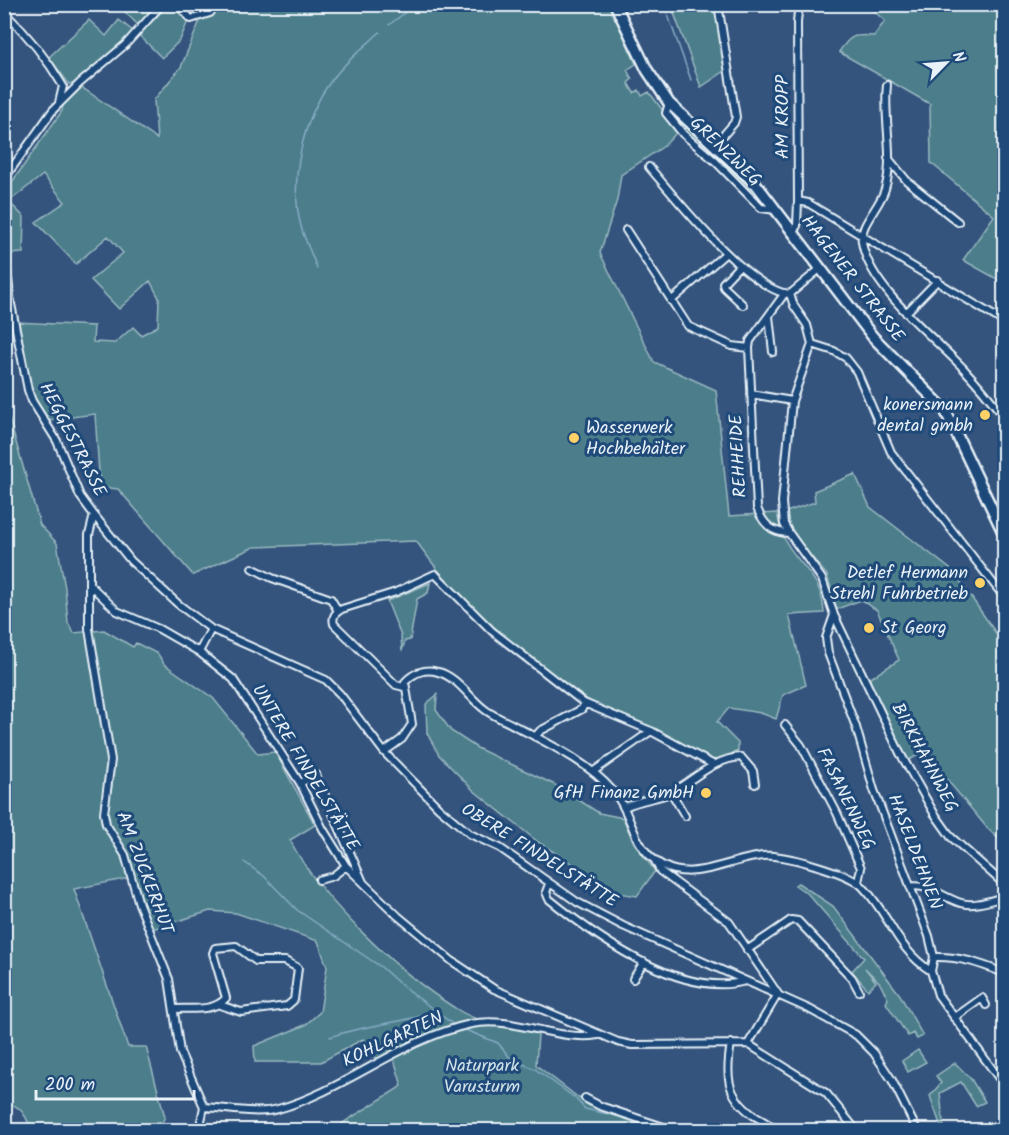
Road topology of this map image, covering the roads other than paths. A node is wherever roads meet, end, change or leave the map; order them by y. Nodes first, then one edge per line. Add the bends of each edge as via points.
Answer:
1 (162, 4) edge
2 (177, 4) edge
3 (218, 4) edge
4 (615, 4) edge
5 (718, 4) edge
6 (804, 4) edge
7 (4, 12) edge
8 (887, 85) dead end
9 (63, 86) junction
10 (76, 87) junction
11 (59, 104) junction
12 (669, 104) junction
13 (715, 145) junction
14 (888, 158) junction
15 (649, 167) dead end
16 (4, 178) edge
17 (798, 201) junction
18 (777, 210) junction
19 (958, 222) dead end
20 (626, 230) dead end
21 (793, 231) junction
22 (861, 234) junction
23 (4, 245) edge
24 (725, 254) junction
25 (739, 266) junction
26 (821, 268) junction
27 (938, 280) junction
28 (788, 293) junction
29 (671, 301) junction
30 (743, 305) dead end
31 (906, 313) junction
32 (1005, 313) edge
33 (996, 315) junction
34 (769, 316) junction
35 (1005, 322) edge
36 (812, 344) junction
37 (749, 348) junction
38 (773, 352) dead end
39 (751, 394) junction
40 (792, 401) junction
41 (1005, 417) edge
42 (94, 515) junction
43 (789, 534) junction
44 (1005, 534) edge
45 (252, 568) dead end
46 (90, 585) junction
47 (161, 589) joint
48 (1005, 597) edge
49 (338, 611) junction
50 (834, 615) junction
51 (211, 629) junction
52 (199, 652) junction
53 (404, 687) junction
54 (584, 703) junction
55 (785, 724) dead end
56 (651, 731) junction
57 (536, 738) junction
58 (384, 752) junction
59 (714, 765) junction
60 (594, 771) junction
61 (300, 783) junction
62 (755, 784) dead end
63 (671, 792) junction
64 (625, 807) junction
65 (685, 816) dead end
66 (655, 860) junction
67 (346, 866) junction
68 (319, 880) dead end
69 (858, 882) junction
70 (549, 884) junction
71 (1005, 884) edge
72 (365, 885) junction
73 (910, 887) junction
74 (1005, 897) edge
75 (747, 950) junction
76 (934, 957) junction
77 (644, 962) junction
78 (931, 971) junction
79 (1005, 973) edge
80 (633, 979) dead end
81 (746, 981) junction
82 (859, 992) dead end
83 (778, 994) junction
84 (220, 1005) junction
85 (986, 1005) dead end
86 (175, 1009) junction
87 (954, 1018) junction
88 (599, 1035) junction
89 (731, 1043) junction
90 (748, 1044) junction
91 (1005, 1085) edge
92 (585, 1098) dead end
93 (204, 1107) junction
94 (197, 1129) edge
95 (673, 1131) edge
96 (777, 1131) edge
97 (856, 1131) edge
98 (917, 1131) edge

1 - 10 street via 125,45
2 - 3 street via 191,19 210,13
4 - 12 main road, HAGENER STRASSE
5 - 13 street via 736,117
6 - 17 street, AM KROPP via 797,23
7 - 9 street via 41,50
8 - 14 street via 884,106
9 - 10 street
9 - 11 street
10 - 11 street
11 - 16 street
12 - 13 main road, HAGENER STRASSE
12 - 18 street, GRENZWEG via 666,113 683,134 761,208
13 - 18 main road, HAGENER STRASSE via 746,173
14 - 19 street via 907,181
14 - 22 street via 885,188
15 - 24 street
17 - 21 street, AM KROPP via 798,226
17 - 22 street
18 - 21 main road, HAGENER STRASSE
20 - 29 street
21 - 26 main road, HAGENER STRASSE
22 - 27 street
22 - 31 street via 878,276
23 - 42 street, HEGGESTRASSE via 28,390 57,441 80,496
24 - 25 street
24 - 29 street
25 - 28 street
25 - 30 street via 723,283
26 - 28 street
26 - 44 main road, HAGENER STRASSE via 877,342 945,410
27 - 31 street
27 - 33 street
28 - 34 street
28 - 36 street via 807,325
29 - 37 street via 695,331 732,346
31 - 41 street via 963,368
32 - 33 street
33 - 35 street
34 - 37 street
34 - 38 street
36 - 40 street
36 - 48 street via 846,358 857,372 891,452
37 - 39 street, REHHEIDE
39 - 40 street, REHHEIDE
39 - 43 street, REHHEIDE via 757,508 765,524 776,533
40 - 43 street via 782,502
42 - 46 street, AM ZUCKERHUT via 89,535
42 - 47 street, HEGGESTRASSE via 119,548
43 - 50 street, BIRKHAHNWEG via 822,579
45 - 49 street via 331,599
46 - 52 street, UNTERE FINDELSTÄTTE via 117,611
46 - 86 street, AM ZUCKERHUT via 91,640 111,751 106,824 125,855 139,904 169,979
47 - 51 street, OBERE FINDELSTÄTTE
49 - 53 street via 332,619 334,624 396,685
49 - 54 street via 435,574 492,631
50 - 71 street, BIRKHAHNWEG via 900,753 934,813 951,837
50 - 73 street, HASELDEHNEN via 826,638 828,653
51 - 52 street
51 - 58 street, OBERE FINDELSTÄTTE via 326,680
52 - 61 street, UNTERE FINDELSTÄTTE via 233,680
53 - 57 street via 410,676 437,671 456,682 485,710
53 - 58 street via 412,724 402,740
54 - 56 street
54 - 57 street via 582,709 540,731
55 - 69 street, FASANENWEG via 801,745 837,813 861,868
56 - 59 street
56 - 60 street
57 - 60 street
58 - 70 street, OBERE FINDELSTÄTTE via 456,823 527,865
59 - 62 street via 741,757 753,771
59 - 63 street
60 - 64 street
61 - 67 street, UNTERE FINDELSTÄTTE
61 - 72 street, UNTERE FINDELSTÄTTE via 315,775
63 - 64 street
63 - 65 street
64 - 66 street via 636,839
66 - 69 street via 683,872 702,872 773,856
66 - 75 street via 660,871 729,922
67 - 68 street, UNTERE FINDELSTÄTTE
67 - 72 street, UNTERE FINDELSTÄTTE
69 - 78 street via 903,946
70 - 77 street via 549,899 591,933
70 - 81 street, OBERE FINDELSTÄTTE via 623,926
72 - 88 street, UNTERE FINDELSTÄTTE via 452,961 494,989
73 - 74 street via 919,885 962,903
73 - 76 street, HASELDEHNEN
75 - 82 street via 791,920 798,921 852,977
75 - 83 street
76 - 78 street, HASELDEHNEN
76 - 79 street via 969,960
77 - 80 street
77 - 81 street via 709,985
78 - 87 street via 938,995
81 - 83 street, OBERE FINDELSTÄTTE
83 - 90 street
83 - 98 street, OBERE FINDELSTÄTTE via 838,1022 856,1035 892,1080
84 - 84 street via 241,1012 287,1006 294,1000 298,968 285,961 256,961 236,946 215,948 213,953 226,998
84 - 86 street
85 - 87 street via 982,998
86 - 93 street, AM ZUCKERHUT via 180,1052
87 - 91 street
88 - 89 street, UNTERE FINDELSTÄTTE via 632,1045
88 - 93 street, KOHLGARTEN via 581,1038 497,1023 475,1024 412,1045 278,1109
89 - 90 street, UNTERE FINDELSTÄTTE
89 - 96 street via 726,1073 732,1093 753,1115
90 - 97 street, UNTERE FINDELSTÄTTE via 826,1093
92 - 95 street
93 - 94 street

